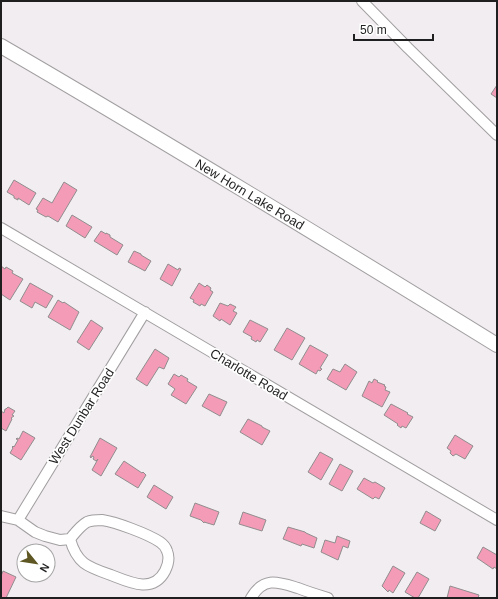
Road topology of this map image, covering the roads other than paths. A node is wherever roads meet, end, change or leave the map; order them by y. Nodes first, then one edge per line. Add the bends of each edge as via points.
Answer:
1 (362, 1) edge
2 (1, 46) edge
3 (497, 134) edge
4 (1, 228) edge
5 (145, 312) junction
6 (497, 346) edge
7 (1, 516) edge
8 (18, 520) junction
9 (497, 520) edge
10 (70, 539) junction
11 (251, 598) edge
12 (328, 598) edge

1 - 3 street
2 - 6 main road, New Horn Lake Road via 290,217
4 - 5 street, Charlotte Road
5 - 8 street, West Dunbar Road
5 - 9 street, Charlotte Road
7 - 8 street
8 - 10 street via 45,536 60,540
10 - 10 street via 75,553 85,565 139,585 151,584 158,580 168,566 169,558 162,543 109,522 88,522
11 - 12 street via 264,584 278,582

